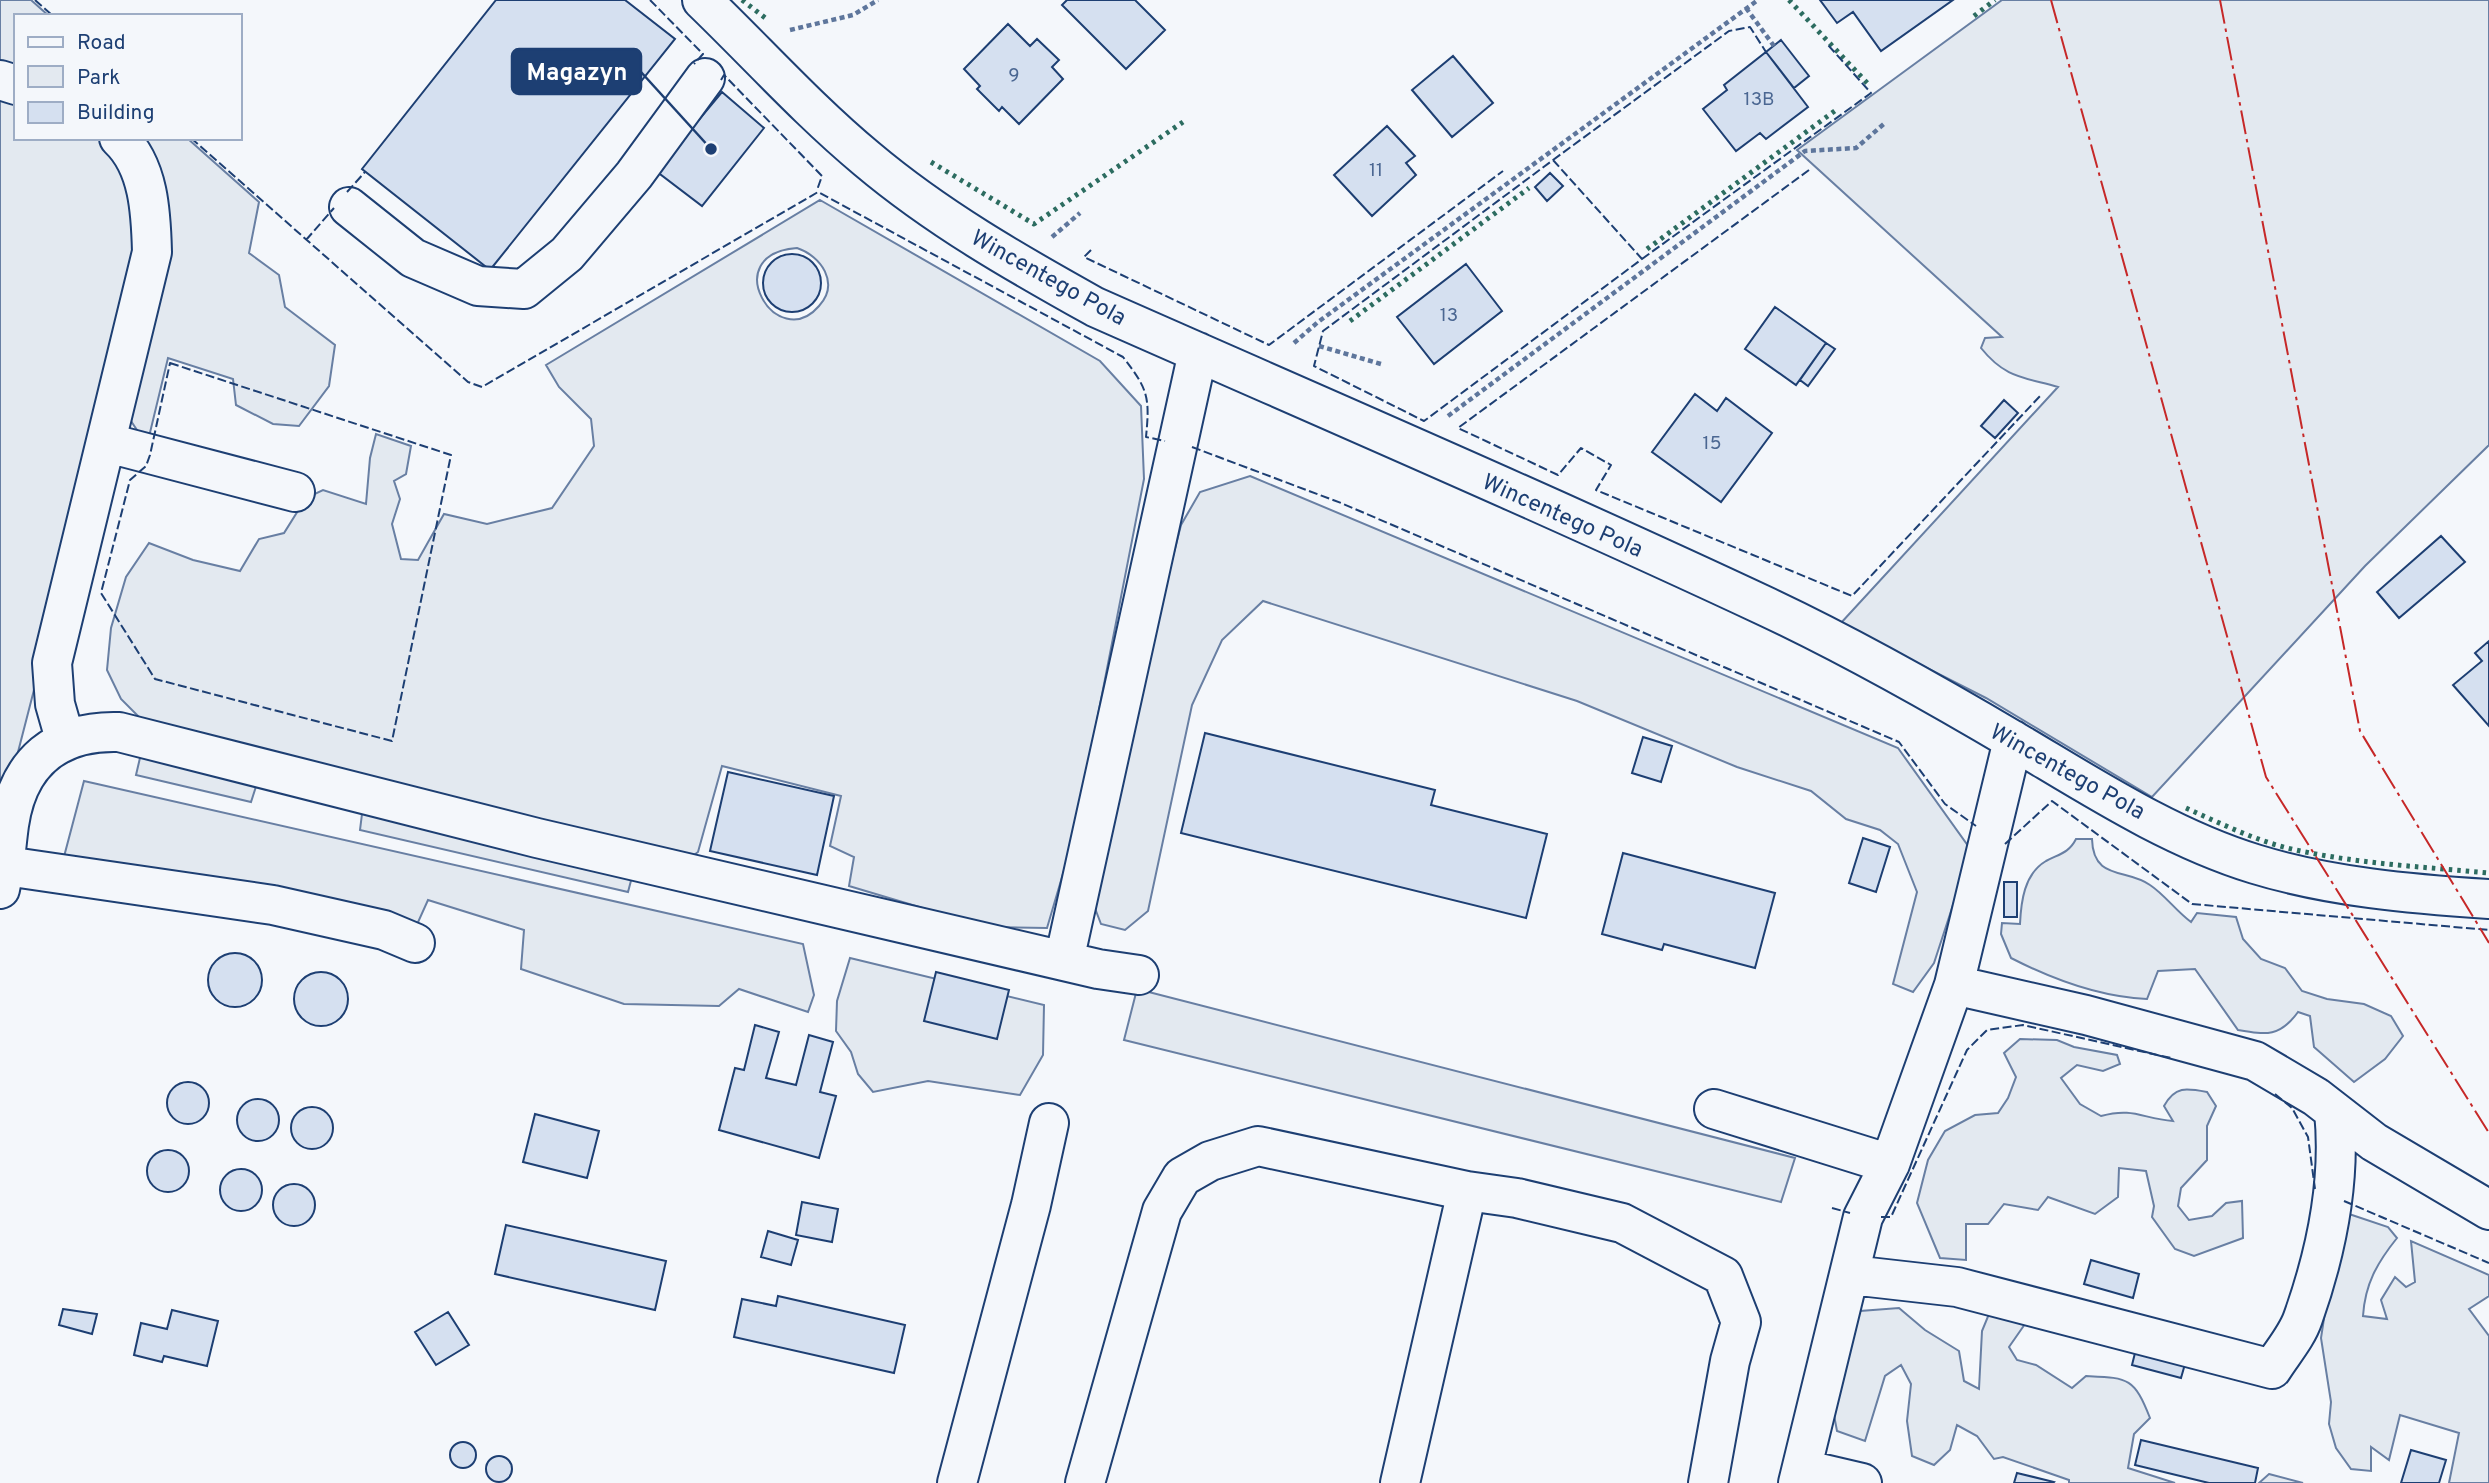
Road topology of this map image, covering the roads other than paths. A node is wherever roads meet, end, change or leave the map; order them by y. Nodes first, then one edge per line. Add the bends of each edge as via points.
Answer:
1 (702, 0) edge
2 (705, 78) dead end
3 (121, 140) edge
4 (349, 207) dead end
5 (1198, 352) junction
6 (108, 443) junction
7 (295, 492) dead end
8 (65, 739) junction
9 (2013, 740) junction
10 (3, 877) edge
11 (2489, 899) edge
12 (415, 943) dead end
13 (1063, 961) junction
14 (1139, 975) dead end
15 (1954, 985) junction
16 (1713, 1110) dead end
17 (2334, 1111) junction
18 (1049, 1123) dead end
19 (1890, 1164) junction
20 (1467, 1191) junction
21 (2489, 1210) edge
22 (1851, 1275) junction
23 (1800, 1476) edge
24 (957, 1483) edge
25 (1085, 1483) edge
26 (1400, 1483) edge
27 (1708, 1483) edge
28 (1862, 1483) edge

1 - 5 street, Wincentego Pola via 866,158 929,208 1095,307
2 - 4 street via 634,175 567,254 524,289 478,286 413,258
3 - 6 street via 133,151 151,208 152,252
5 - 9 street, Wincentego Pola via 1770,608
5 - 13 street
6 - 7 street
6 - 8 street via 52,663 55,704
8 - 10 street via 39,758 22,782 9,822
8 - 13 street via 90,731 120,732 537,838
9 - 11 street, Wincentego Pola via 2178,832 2252,863 2367,888
9 - 15 street
10 - 12 street via 273,905 384,930
13 - 14 street
15 - 17 street via 2086,1014 2255,1061
15 - 19 street
16 - 19 street
17 - 21 street via 2374,1142
17 - 22 street via 2337,1145 2329,1220 2302,1320 2272,1369 1957,1287
18 - 24 street
19 - 22 street via 1863,1217
20 - 25 street via 1258,1146 1210,1161 1182,1177 1162,1211
20 - 26 street
20 - 27 street via 1622,1223 1723,1276 1741,1322
22 - 23 street
23 - 28 street

